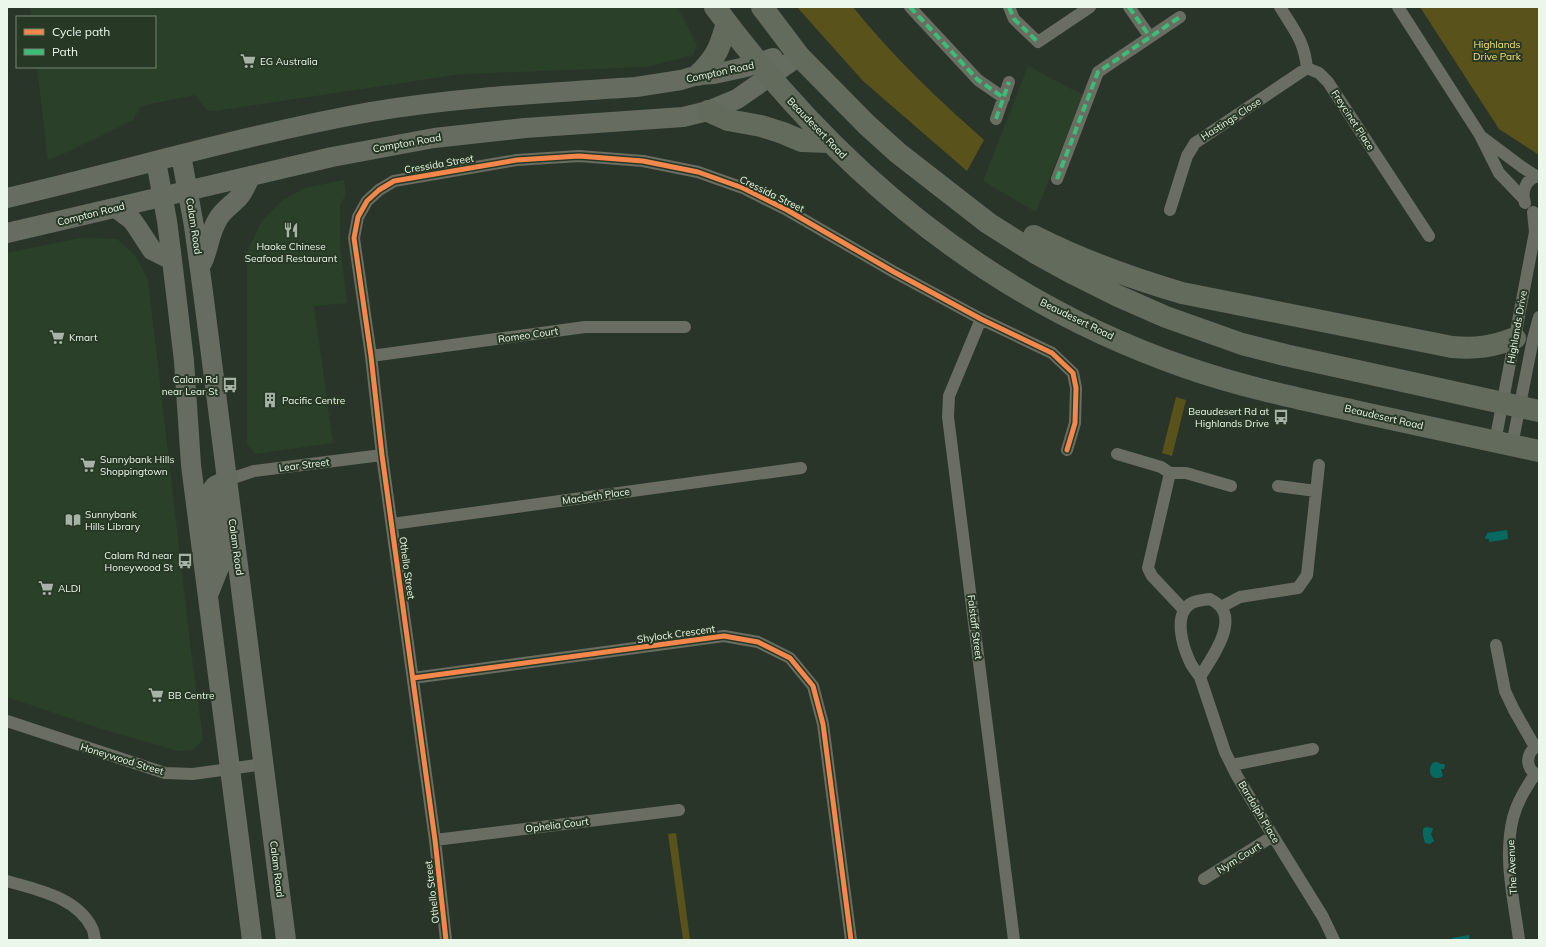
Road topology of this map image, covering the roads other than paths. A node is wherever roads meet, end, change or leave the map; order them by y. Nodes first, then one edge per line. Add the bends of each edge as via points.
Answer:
1 (762, 7) edge
2 (910, 7) edge
3 (1009, 7) edge
4 (1090, 7) edge
5 (1129, 7) edge
6 (1280, 7) edge
7 (1398, 7) edge
8 (721, 15) edge
9 (1180, 17) dead end
10 (1150, 37) junction
11 (796, 53) junction
12 (1307, 68) junction
13 (764, 70) junction
14 (698, 75) junction
15 (1010, 82) dead end
16 (1004, 98) junction
17 (708, 111) junction
18 (996, 119) dead end
19 (1480, 135) junction
20 (829, 142) junction
21 (181, 155) junction
22 (156, 161) junction
23 (251, 176) junction
24 (1538, 176) edge
25 (1057, 179) dead end
26 (188, 190) junction
27 (162, 197) junction
28 (7, 198) edge
29 (1523, 198) junction
30 (367, 201) joint
31 (116, 208) junction
32 (1170, 210) dead end
33 (1536, 213) edge
34 (988, 223) junction
35 (7, 233) edge
36 (1429, 236) dead end
37 (172, 260) junction
38 (200, 268) junction
39 (1539, 317) edge
40 (981, 319) junction
41 (685, 327) dead end
42 (1515, 338) junction
43 (371, 356) junction
44 (1520, 407) edge
45 (1504, 444) junction
46 (1067, 450) dead end
47 (1539, 451) edge
48 (382, 454) junction
49 (1117, 454) dead end
50 (1319, 465) dead end
51 (801, 468) dead end
52 (1170, 473) junction
53 (227, 480) junction
54 (1231, 486) dead end
55 (1278, 486) dead end
56 (1316, 491) junction
57 (392, 524) junction
58 (208, 594) junction
59 (1221, 607) junction
60 (1184, 610) junction
61 (1496, 645) dead end
62 (1200, 677) junction
63 (413, 678) junction
64 (7, 721) edge
65 (1537, 746) edge
66 (1312, 749) dead end
67 (264, 764) junction
68 (1232, 765) junction
69 (230, 769) junction
70 (1537, 775) edge
71 (679, 810) dead end
72 (1273, 836) junction
73 (435, 840) junction
74 (1204, 879) dead end
75 (7, 881) edge
76 (95, 940) edge
77 (252, 940) edge
78 (286, 940) edge
79 (446, 940) edge
80 (851, 940) edge
81 (1014, 940) edge
82 (1334, 940) edge
83 (1519, 940) edge

1 - 11 highway
2 - 16 street via 978,80
3 - 4 street via 1014,19 1038,42
5 - 10 street
6 - 12 street via 1301,41
7 - 19 street
8 - 13 highway, Beaudesert Road
8 - 14 highway via 717,53
9 - 10 street
10 - 25 street via 1098,72
11 - 13 main road, Compton Road
11 - 34 highway via 898,153
12 - 32 street, Hastings Close via 1194,142
12 - 36 street, Freycinet Place via 1319,73 1328,82
13 - 14 main road, Compton Road
13 - 17 main road, Compton Road via 737,99
13 - 20 highway, Beaudesert Road
14 - 21 main road, Compton Road via 673,82 636,87 488,97 386,110 326,120
15 - 16 street
16 - 18 street
17 - 20 highway via 728,120 761,126 802,141
17 - 23 main road, Compton Road via 683,117 454,135 355,152
19 - 24 street
19 - 29 street via 1499,173
20 - 45 highway, Beaudesert Road via 882,191 958,251 1004,281 1095,330 1231,382
21 - 22 main road, Compton Road
21 - 26 main road, Calam Road
22 - 27 main road
22 - 28 main road, Compton Road
23 - 26 main road, Compton Road
23 - 38 main road via 240,196 215,224
24 - 29 street via 1526,184
26 - 27 main road, Compton Road
26 - 38 main road, Calam Road
27 - 31 main road, Compton Road
27 - 37 main road
29 - 33 street via 1525,204
30 - 40 street, Cressida Street via 394,181 517,160 579,156 643,161 698,172 743,188
30 - 43 street, Othello Street via 358,217 354,238
31 - 35 main road, Compton Road
31 - 37 main road via 132,220 152,250
33 - 42 street, Highlands Drive via 1535,232
34 - 42 highway via 1019,227 1092,262 1182,293 1452,347 1484,347
34 - 44 highway via 1034,252 1118,296 1212,334 1285,355
37 - 58 main road via 184,361 191,465
38 - 53 main road, Calam Road
39 - 44 street, Highlands Drive
40 - 46 street, Cressida Street via 1052,353 1073,374 1076,388 1075,423
40 - 81 street, Falstaff Street via 949,396 948,417
41 - 43 street, Romeo Court via 585,327
42 - 44 street, Highlands Drive
43 - 48 street, Othello Street
44 - 45 street, Highlands Drive
44 - 45 street, Highlands Drive
45 - 47 highway, Beaudesert Road
48 - 53 street, Lear Street via 254,471
48 - 57 street, Othello Street
49 - 52 street via 1161,467
50 - 56 street
51 - 57 street, Macbeth Place
52 - 54 street via 1186,473
52 - 60 street via 1148,568 1152,576
53 - 58 main road via 212,490 220,565
53 - 67 main road, Calam Road
55 - 56 street
56 - 59 street via 1307,575 1298,588 1240,597
57 - 63 street, Othello Street
58 - 69 main road
59 - 60 street via 1210,599 1198,600
59 - 62 street via 1226,618 1225,627 1220,643
60 - 62 street, Bardolph Place via 1180,628 1190,663
61 - 65 street via 1505,691
62 - 68 street, Bardolph Place via 1225,752
63 - 73 street, Othello Street
63 - 80 street, Shylock Crescent via 724,636 758,642 790,658 813,686 824,724
64 - 69 street, Honeywood Street via 165,773 193,774
65 - 70 street via 1529,755 1528,761 1531,771
66 - 68 street
67 - 69 street, Honeywood Street
67 - 78 main road, Calam Road
68 - 72 street, Bardolph Place
69 - 77 main road
70 - 83 street, The Avenue via 1523,793 1513,817 1509,843 1510,879
71 - 73 street, Ophelia Court
72 - 74 street, Nym Court
72 - 82 street, Bardolph Place via 1324,917
73 - 79 street, Othello Street
75 - 76 street via 57,897 78,909 92,928

